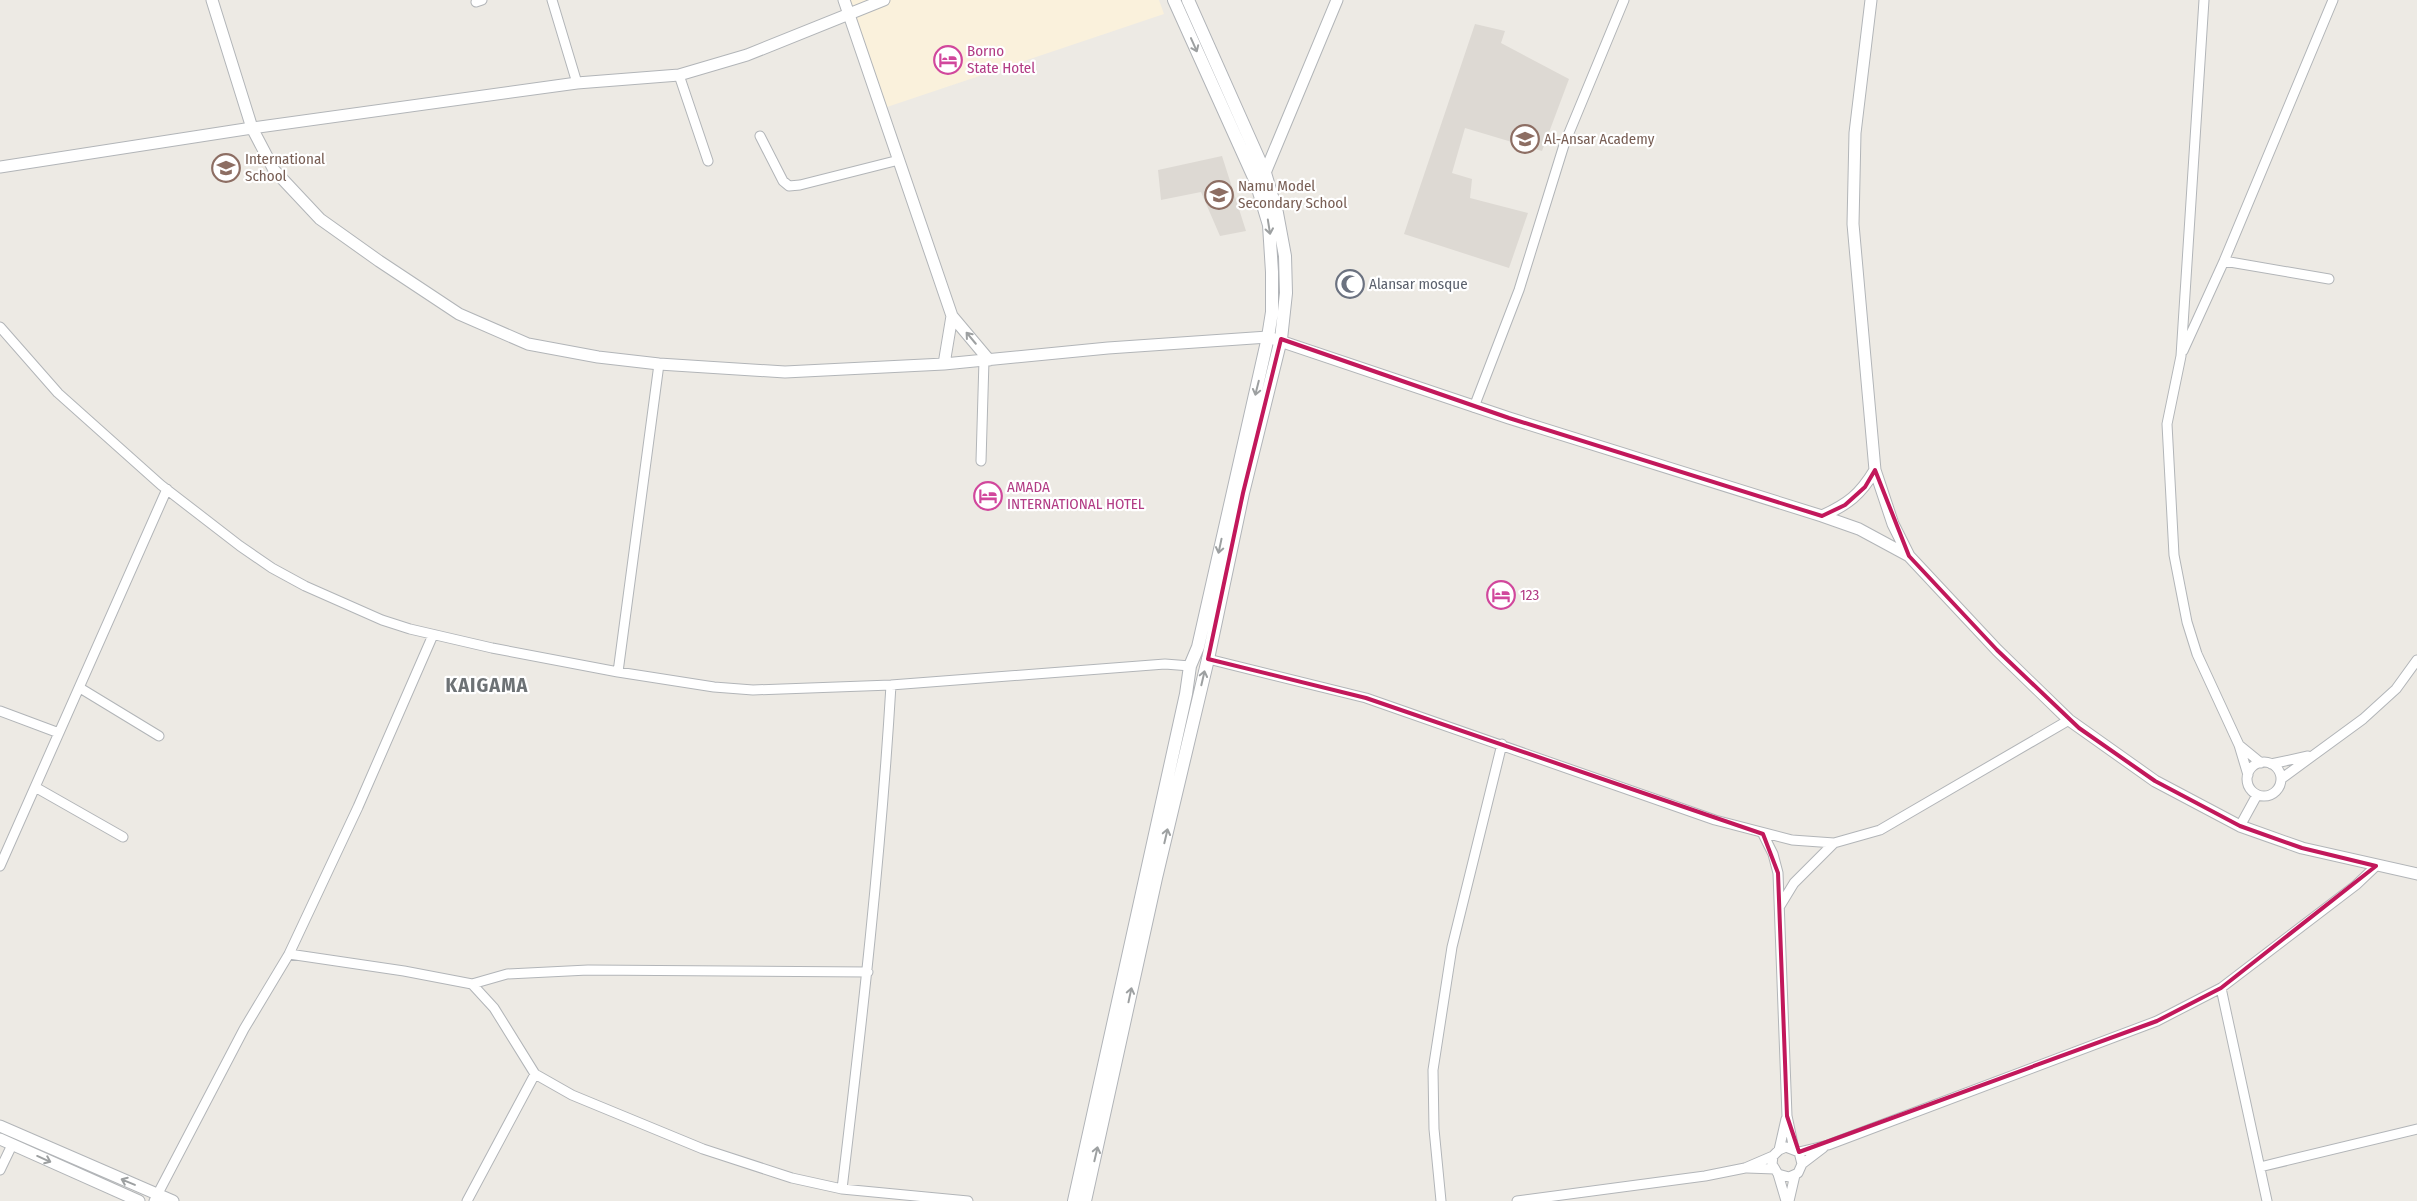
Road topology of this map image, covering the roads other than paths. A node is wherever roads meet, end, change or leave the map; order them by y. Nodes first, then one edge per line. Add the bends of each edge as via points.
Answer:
1 (212, 0) edge
2 (552, 0) edge
3 (844, 0) edge
4 (884, 0) edge
5 (1174, 0) edge
6 (1188, 0) edge
7 (1337, 0) edge
8 (1624, 0) edge
9 (1871, 0) edge
10 (2204, 0) edge
11 (2333, 0) edge
12 (849, 13) junction
13 (679, 75) junction
14 (577, 83) junction
15 (252, 128) junction
16 (760, 136) dead end
17 (899, 160) junction
18 (708, 161) dead end
19 (0, 167) edge
20 (1266, 173) junction
21 (2224, 261) junction
22 (2329, 279) dead end
23 (952, 316) junction
24 (0, 327) edge
25 (1268, 337) junction
26 (1281, 340) junction
27 (2181, 356) junction
28 (986, 360) junction
29 (659, 364) junction
30 (944, 364) junction
31 (1474, 406) junction
32 (981, 461) dead end
33 (1875, 470) junction
34 (167, 490) junction
35 (1822, 516) junction
36 (1909, 556) junction
37 (433, 635) junction
38 (1208, 659) junction
39 (2417, 660) edge
40 (1190, 666) junction
41 (618, 672) junction
42 (891, 685) junction
43 (80, 688) junction
44 (0, 711) edge
45 (2069, 720) junction
46 (58, 733) junction
47 (158, 736) dead end
48 (1502, 744) junction
49 (2239, 745) junction
50 (2310, 756) junction
51 (2261, 763) junction
52 (2271, 764) junction
53 (2248, 775) junction
54 (2281, 779) junction
55 (35, 787) junction
56 (2257, 795) junction
57 (2240, 826) junction
58 (1763, 834) junction
59 (123, 837) dead end
60 (1834, 843) junction
61 (0, 866) edge
62 (2376, 866) junction
63 (2417, 874) edge
64 (1780, 907) junction
65 (288, 954) junction
66 (868, 972) junction
67 (472, 984) junction
68 (2221, 988) junction
69 (535, 1074) junction
70 (1787, 1116) junction
71 (0, 1126) edge
72 (2417, 1129) edge
73 (0, 1139) edge
74 (12, 1144) junction
75 (1828, 1145) junction
76 (1796, 1151) junction
77 (1776, 1153) junction
78 (1802, 1164) junction
79 (2260, 1167) junction
80 (1745, 1168) junction
81 (0, 1170) edge
82 (1776, 1172) junction
83 (1795, 1175) junction
84 (842, 1189) junction
85 (155, 1197) edge
86 (139, 1201) edge
87 (172, 1201) edge
88 (467, 1201) edge
89 (968, 1201) edge
90 (1074, 1201) edge
91 (1085, 1201) edge
92 (1441, 1201) edge
93 (1517, 1201) edge
94 (1788, 1201) edge
95 (2267, 1201) edge

1 - 15 street
2 - 14 street
3 - 12 street
4 - 12 street
5 -> 25 main road via 1241,147 1269,225 1272,292
6 - 20 main road
7 - 20 street
8 - 31 street via 1564,145 1519,290
9 - 33 street via 1855,133 1853,224
10 - 27 street
11 - 21 street
12 - 13 street via 747,55
12 - 17 street
13 - 14 street
13 - 18 street
14 - 15 street
15 - 19 street
15 - 29 street via 274,170 320,219 459,314 528,344
16 - 17 street via 783,182 789,186
17 - 23 street
20 - 26 main road via 1285,256 1286,293
21 - 22 street
21 - 27 street
28 -> 23 street
23 - 30 street
24 - 34 street via 58,393
25 - 26 street
25 - 28 street
25 -> 40 main road via 1198,647
26 - 31 street
26 - 38 main road via 1243,493
27 - 49 street via 2167,424 2174,555 2197,654
28 - 30 street
28 - 32 street
29 - 30 street via 785,372
29 - 41 street
31 - 35 street
33 - 35 street via 1865,487 1845,505
33 - 36 street
34 - 37 street via 240,546 296,581 382,620
34 - 43 street
35 - 36 street via 1859,529
36 - 45 street via 1997,650
37 - 41 street
37 - 65 street via 358,807
38 - 48 street via 1366,698
91 -> 38 main road
39 - 50 street via 2396,689 2363,720
40 - 42 street via 1165,664
40 - 90 main road
41 - 42 street via 753,690
42 - 66 street
43 - 46 street
43 - 47 street
44 - 46 street
45 - 57 street via 2155,781
45 - 60 street via 1880,830
46 - 55 street
48 - 58 street
48 - 92 street via 1452,947 1433,1070 1434,1129
49 - 51 street
49 - 53 street
50 - 52 street
50 - 54 street
51 - 52 street
51 - 53 street via 2250,769
52 - 54 street
53 - 56 street via 2249,787
54 - 56 street via 2274,793
55 - 59 street
55 - 61 street
56 - 57 street
57 - 62 street via 2302,848
58 - 60 street
58 - 64 street via 1774,854
60 - 64 street via 1794,883
62 - 63 street
62 - 68 street via 2356,885
64 - 70 street
65 - 67 street
65 - 85 street via 244,1028
66 - 67 street via 588,970 507,974
66 - 84 street
67 - 69 street via 494,1008
68 - 75 street via 2157,1021
68 - 79 street
69 - 84 street via 572,1095 703,1149 792,1178
69 - 88 street
70 - 76 street
70 - 77 street
85 -> 71 street
72 - 79 street
73 - 74 street
74 - 81 street
74 -> 86 street
75 - 76 street
75 - 78 street
76 - 77 street via 1786,1147
76 - 78 street
77 - 80 street
77 - 82 street via 1772,1164
78 - 83 street
79 - 95 street
80 - 82 street
80 - 93 street
82 - 83 street via 1789,1178
82 - 94 street
83 - 94 street
84 - 89 street
85 - 87 street

